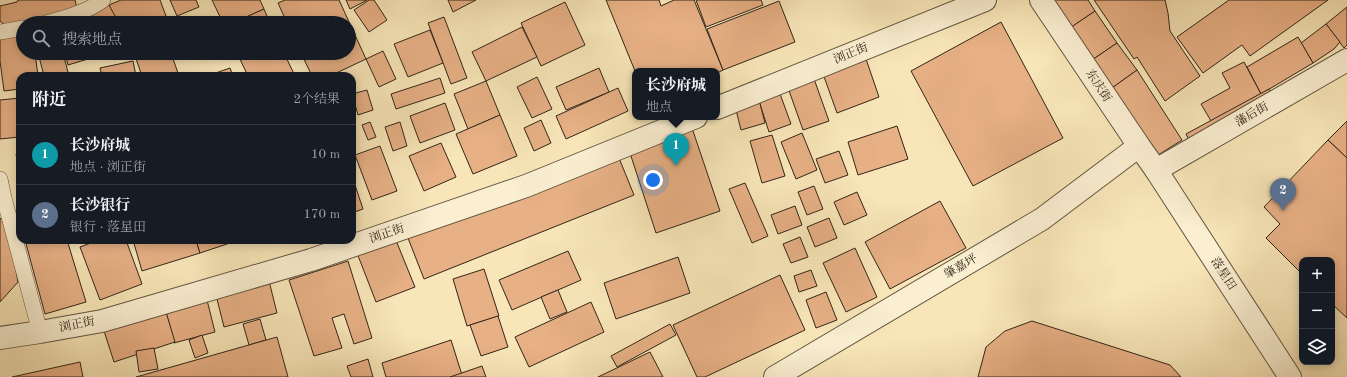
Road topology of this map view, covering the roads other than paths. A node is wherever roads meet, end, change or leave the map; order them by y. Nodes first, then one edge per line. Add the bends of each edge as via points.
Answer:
1 (102, 0) edge
2 (985, 0) edge
3 (1041, 0) edge
4 (69, 16) edge
5 (16, 29) edge
6 (0, 32) edge
7 (1347, 60) edge
8 (720, 107) edge
9 (689, 120) edge
10 (1139, 146) junction
11 (1156, 170) junction
12 (0, 178) edge
13 (16, 243) edge
14 (16, 244) edge
15 (40, 332) junction
16 (0, 338) edge
17 (775, 377) edge
18 (1290, 377) edge

1 - 4 lane via 95,6
2 - 8 street, 浏正街
3 - 10 street, 东庆街
5 - 6 lane
7 - 11 street, 藩后街
9 - 15 street, 浏正街 via 526,186 311,260 102,321
10 - 11 street, 东庆街
10 - 17 street, 肇嘉坪 via 1042,219
11 - 18 street, 落星田
12 - 13 lane
14 - 15 lane
15 - 16 street, 浏正街

